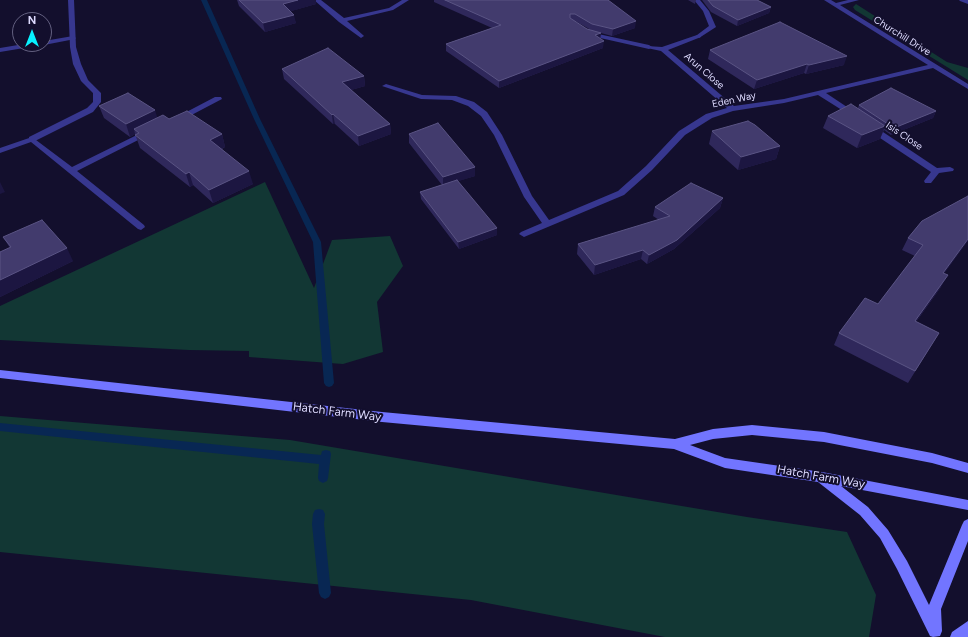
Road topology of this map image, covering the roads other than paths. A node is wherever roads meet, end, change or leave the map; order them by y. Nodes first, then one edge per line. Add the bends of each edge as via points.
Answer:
1 (72, 0) edge
2 (317, 0) edge
3 (406, 0) edge
4 (697, 0) edge
5 (827, 0) edge
6 (856, 0) edge
7 (962, 0) edge
8 (968, 2) edge
9 (834, 5) junction
10 (341, 21) junction
11 (583, 31) edge
12 (361, 36) dead end
13 (73, 38) junction
14 (52, 42) edge
15 (12, 48) edge
16 (663, 48) junction
17 (0, 50) edge
18 (932, 66) junction
19 (386, 86) dead end
20 (968, 87) edge
21 (820, 93) junction
22 (218, 99) dead end
23 (732, 109) junction
24 (169, 123) edge
25 (155, 130) edge
26 (32, 139) junction
27 (0, 151) edge
28 (950, 168) dead end
29 (71, 171) junction
30 (936, 171) junction
31 (928, 181) dead end
32 (547, 222) junction
33 (140, 227) dead end
34 (524, 234) dead end
35 (0, 374) edge
36 (675, 444) junction
37 (968, 468) edge
38 (822, 477) junction
39 (968, 506) edge
40 (968, 525) edge
41 (968, 628) edge
42 (936, 634) edge
43 (957, 637) edge

1 - 13 street
2 - 10 street
3 - 10 street via 391,8
4 - 16 street, Arun Close via 713,27 699,36
5 - 9 street, Churchill Drive
6 - 9 street
7 - 8 street
9 - 18 street, Churchill Drive
10 - 12 street
11 - 16 street, Arun Close via 649,48
13 - 14 street
13 - 26 street via 80,73 97,93 97,102 90,110
15 - 17 street
16 - 23 street, Arun Close
18 - 20 street, Churchill Drive
18 - 21 street, Eden Way
19 - 32 street via 421,97 453,98 471,104 484,114 498,135 528,197
21 - 23 street, Eden Way
21 - 30 street, Isis Close
22 - 24 street
23 - 32 street, Eden Way via 709,116 682,133 621,193
25 - 29 street
26 - 27 street
26 - 29 street
28 - 30 street
29 - 33 street
30 - 31 street
32 - 34 street, Eden Way
35 - 36 street, Hatch Farm Way via 405,419
36 - 37 street, Hatch Farm Way via 713,434 752,430 824,437 932,458
36 - 38 street, Hatch Farm Way via 725,463
38 - 39 street, Hatch Farm Way
38 - 42 street via 864,511 884,534
40 - 42 street via 934,608
41 - 43 street

